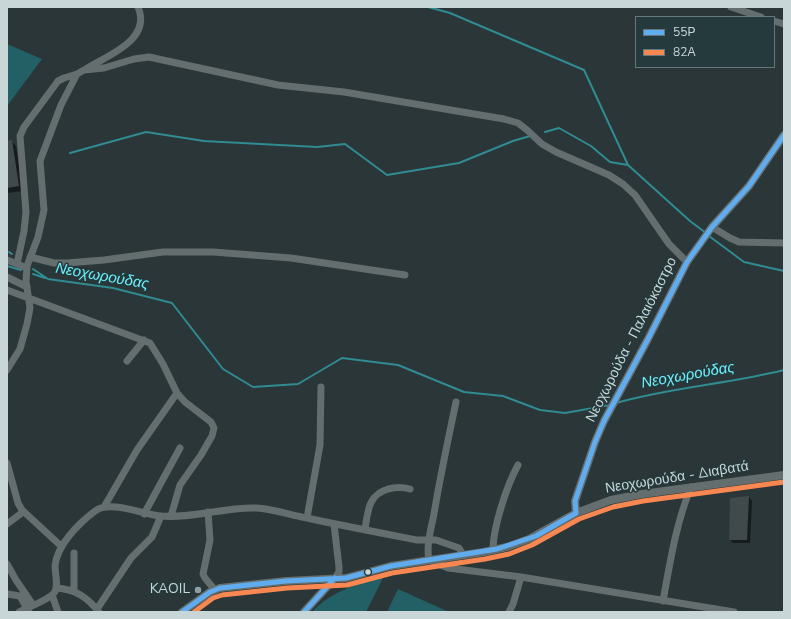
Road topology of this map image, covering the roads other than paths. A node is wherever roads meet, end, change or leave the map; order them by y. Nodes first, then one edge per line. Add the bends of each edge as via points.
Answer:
1 (138, 7) edge
2 (731, 7) edge
3 (758, 16) edge
4 (84, 70) junction
5 (77, 74) junction
6 (784, 135) edge
7 (712, 227) junction
8 (784, 243) edge
9 (30, 257) junction
10 (7, 260) edge
11 (687, 262) junction
12 (17, 264) junction
13 (27, 268) junction
14 (405, 275) dead end
15 (7, 277) edge
16 (27, 287) junction
17 (7, 290) edge
18 (29, 299) junction
19 (144, 340) junction
20 (127, 361) dead end
21 (7, 370) edge
22 (321, 387) dead end
23 (177, 393) junction
24 (456, 402) dead end
25 (180, 448) dead end
26 (7, 463) edge
27 (518, 465) dead end
28 (784, 475) edge
29 (691, 487) junction
30 (410, 489) dead end
31 (104, 507) junction
32 (23, 512) junction
33 (208, 512) junction
34 (576, 513) junction
35 (144, 514) junction
36 (161, 516) junction
37 (171, 516) junction
38 (307, 518) junction
39 (7, 524) edge
40 (334, 524) junction
41 (366, 529) junction
42 (429, 540) junction
43 (61, 546) junction
44 (493, 550) junction
45 (74, 553) dead end
46 (464, 555) junction
47 (428, 560) junction
48 (7, 564) edge
49 (522, 577) junction
50 (335, 578) junction
51 (56, 588) junction
52 (215, 590) junction
53 (74, 591) junction
54 (7, 594) edge
55 (52, 595) junction
56 (662, 601) junction
57 (29, 608) edge
58 (98, 611) edge
59 (19, 612) edge
60 (58, 612) edge
61 (182, 612) edge
62 (304, 612) edge
63 (509, 612) edge
64 (734, 612) edge

1 - 4 street via 142,20 140,30 133,39
2 - 3 street
4 - 5 street
4 - 11 street via 149,57 278,85 360,94 518,123 552,150 609,175 623,184 634,195 669,244
5 - 9 street via 61,105 40,161 44,215
5 - 12 street via 58,81 20,136 26,212
6 - 7 street, Νεοχωρούδα - Παλαιόκαστρο via 749,186
7 - 8 street via 739,242
7 - 11 street, Νεοχωρούδα - Παλαιόκαστρο
9 - 13 street
9 - 14 street via 54,263 67,263 163,252 213,252 291,258
10 - 12 street
11 - 34 street, Νεοχωρούδα - Παλαιόκαστρο via 604,420 575,501
12 - 13 street
13 - 16 street
15 - 16 street
16 - 18 street
17 - 18 street
18 - 19 street
18 - 21 street via 24,341
19 - 20 street
19 - 23 street via 155,350
22 - 38 street via 320,445
23 - 31 street via 137,450
23 - 37 street via 211,422 214,428 201,455 178,489
24 - 42 street
25 - 35 street
26 - 32 street
27 - 44 street via 506,492
28 - 29 street, Νεοχωρούδα - Διαβατά
29 - 34 street, Νεοχωρούδα - Διαβατά via 620,498
29 - 56 street via 673,547
30 - 41 street via 391,488 375,496 368,513
31 - 35 street
31 - 43 street via 91,514
32 - 39 street
32 - 43 street
33 - 37 street
33 - 38 street via 260,508
33 - 52 street via 210,540 203,574
34 - 44 street, Νεοχωρούδα - Διαβατά via 533,537
35 - 36 street
36 - 37 street
36 - 58 street via 152,537 131,558
38 - 40 street
40 - 41 street
40 - 50 street via 339,570
41 - 42 street via 417,540
42 - 46 street via 459,548
42 - 47 street
43 - 51 street via 56,559
44 - 46 street, Νεοχωρούδα - Διαβατά
45 - 53 street
46 - 47 street, Νεοχωρούδα - Διαβατά
47 - 49 street via 448,568
47 - 50 street, Νεοχωρούδα - Διαβατά
48 - 57 street
49 - 56 street
49 - 63 street
50 - 52 street, Νεοχωρούδα - Διαβατά via 262,583
50 - 62 street
51 - 53 street
51 - 55 street
52 - 61 street
53 - 58 street via 86,597
54 - 57 street via 20,596
55 - 57 street
55 - 60 street
56 - 64 street
57 - 59 street

